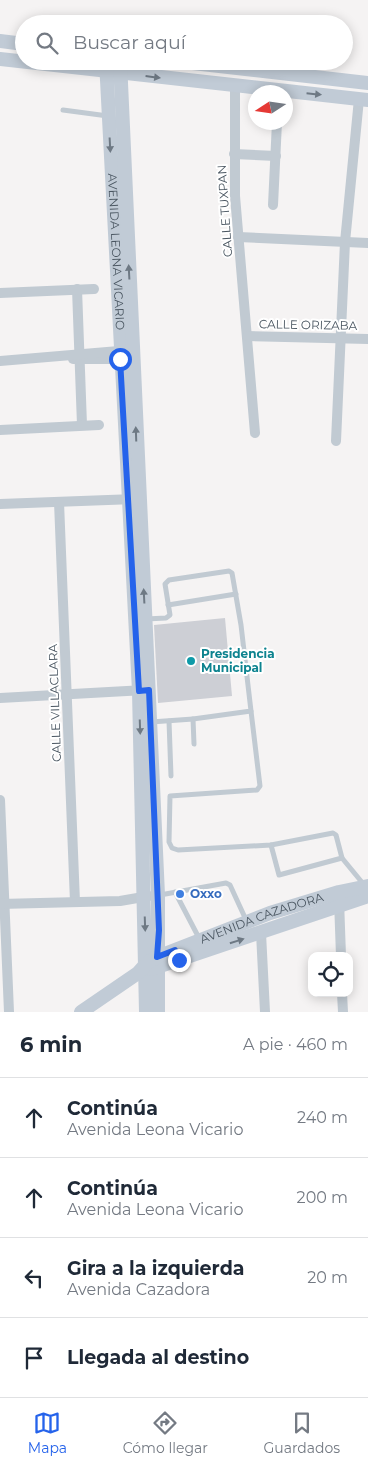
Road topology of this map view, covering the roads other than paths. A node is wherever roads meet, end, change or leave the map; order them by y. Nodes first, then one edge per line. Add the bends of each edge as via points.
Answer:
1 (0, 41) edge
2 (15, 43) edge
3 (0, 59) edge
4 (15, 60) edge
5 (113, 70) edge
6 (113, 70) edge
7 (131, 70) edge
8 (214, 70) edge
9 (250, 70) edge
10 (368, 83) edge
11 (214, 84) junction
12 (235, 85) junction
13 (248, 87) edge
14 (293, 92) edge
15 (363, 100) edge
16 (63, 110) dead end
17 (108, 116) junction
18 (278, 130) edge
19 (234, 154) junction
20 (276, 156) junction
21 (273, 205) dead end
22 (238, 237) junction
23 (345, 242) junction
24 (368, 243) edge
25 (77, 289) junction
26 (94, 289) dead end
27 (0, 293) edge
28 (246, 336) junction
29 (368, 338) edge
30 (340, 339) junction
31 (120, 355) junction
32 (79, 357) junction
33 (0, 361) edge
34 (99, 425) dead end
35 (82, 426) junction
36 (0, 430) edge
37 (255, 433) dead end
38 (336, 441) dead end
39 (133, 500) junction
40 (59, 502) junction
41 (0, 504) edge
42 (236, 594) junction
43 (168, 605) junction
44 (145, 619) junction
45 (144, 690) junction
46 (67, 694) junction
47 (0, 698) edge
48 (251, 711) junction
49 (193, 719) junction
50 (169, 721) junction
51 (150, 722) junction
52 (194, 744) dead end
53 (170, 776) dead end
54 (0, 800) edge
55 (1, 833) edge
56 (271, 845) junction
57 (342, 858) junction
58 (367, 891) edge
59 (175, 892) junction
60 (151, 896) junction
61 (339, 898) junction
62 (75, 902) junction
63 (2, 904) edge
64 (247, 922) junction
65 (261, 933) junction
66 (200, 941) junction
67 (341, 952) edge
68 (177, 955) junction
69 (3, 961) edge
70 (149, 966) junction
71 (342, 997) edge
72 (9, 1012) edge
73 (81, 1012) edge
74 (146, 1012) edge
75 (158, 1012) edge
76 (265, 1012) edge
77 (343, 1012) edge

1 - 2 street
3 - 4 street
5 - 17 street, AVENIDA LEONA VICARIO
39 -> 6 street, AVENIDA LEONA VICARIO
7 -> 11 street
8 - 11 street
9 - 10 street
11 - 12 street
12 - 13 street
12 - 19 street, CALLE TUXPAN
14 -> 15 street
15 - 23 street
16 - 17 lane
17 -> 31 street, AVENIDA LEONA VICARIO
18 - 20 street
19 - 20 street
19 - 22 street, CALLE TUXPAN
20 - 21 street
22 - 23 street
22 - 28 street, CALLE TUXPAN
23 - 24 street
23 - 30 street
25 - 26 street
25 - 27 street
25 - 32 street
28 - 30 street, CALLE ORIZABA
28 - 37 street, CALLE TUXPAN
29 - 30 street, CALLE ORIZABA
30 - 38 street
31 - 32 street
31 - 39 street, AVENIDA LEONA VICARIO
32 - 33 street
32 - 35 street
34 - 35 street
35 - 36 street
39 - 40 street
44 -> 39 street, AVENIDA LEONA VICARIO
39 - 45 street, AVENIDA LEONA VICARIO
40 - 41 street
40 - 46 street, CALLE VILLACLARA
42 - 43 lane
42 - 43 lane via 229,571 169,580 165,584
42 - 48 lane
43 - 44 lane via 168,617
44 - 45 street, AVENIDA LEONA VICARIO
45 - 46 street
45 - 51 street, AVENIDA LEONA VICARIO
45 -> 60 street, AVENIDA LEONA VICARIO
46 - 47 street
46 - 62 street, CALLE VILLACLARA
48 - 49 lane
48 - 56 lane via 260,786 257,790 173,794 169,800 169,842 178,850
49 - 50 lane
49 - 52 lane
50 - 51 lane
50 - 53 lane
51 - 60 street, AVENIDA LEONA VICARIO
54 - 55 street
55 - 63 street
56 - 57 lane via 333,833
56 - 57 lane via 279,875
57 - 58 lane
58 - 61 street, AVENIDA CAZADORA
59 - 60 lane
59 - 64 lane via 226,883 230,885
59 - 66 lane
60 - 62 street via 120,901
60 - 70 street, AVENIDA LEONA VICARIO
61 - 64 street, AVENIDA CAZADORA
61 - 65 street, AVENIDA CAZADORA
61 - 67 street
62 - 63 street
63 - 69 street
64 - 66 street, AVENIDA CAZADORA
68 -> 65 street, AVENIDA CAZADORA
65 - 76 street
66 - 68 street, AVENIDA CAZADORA
68 - 70 street, AVENIDA CAZADORA
69 - 72 street
70 - 73 street, AVENIDA CAZADORA
70 - 74 street, AVENIDA LEONA VICARIO
70 - 75 street, AVENIDA LEONA VICARIO
71 - 77 street

